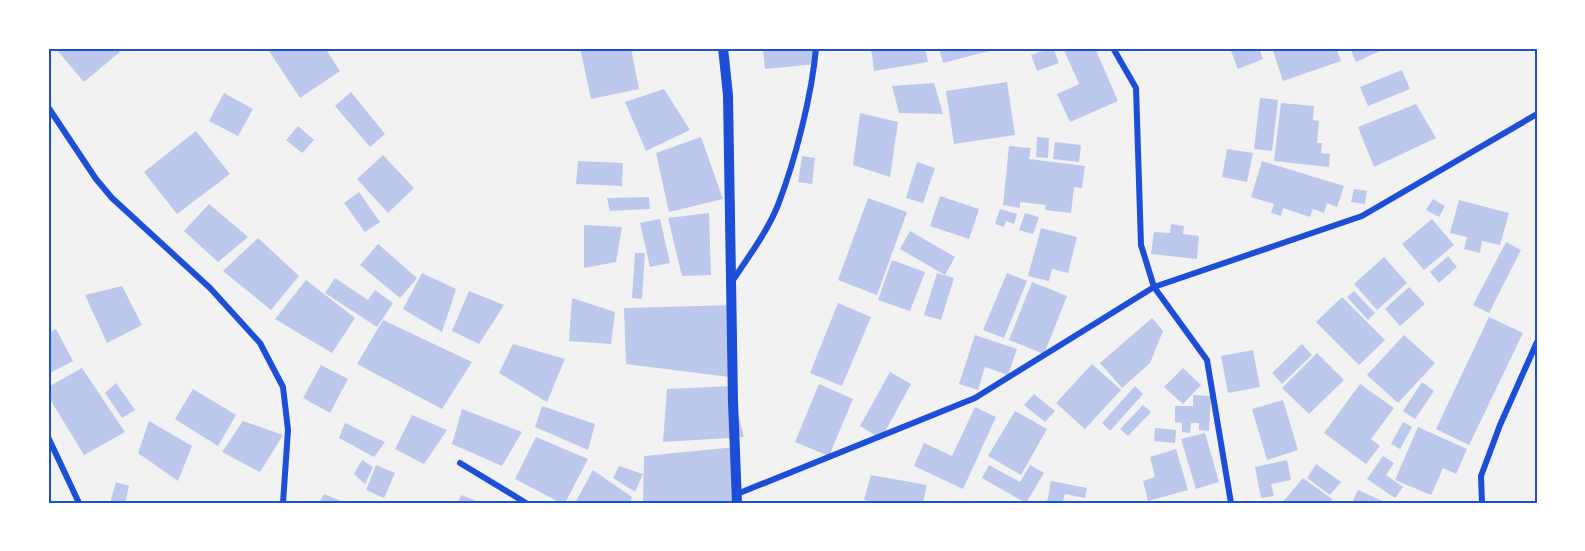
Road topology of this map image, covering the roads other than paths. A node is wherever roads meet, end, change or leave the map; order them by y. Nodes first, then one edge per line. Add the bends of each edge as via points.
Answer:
1 (723, 48) edge
2 (816, 48) edge
3 (1113, 48) edge
4 (48, 107) edge
5 (1537, 114) edge
6 (731, 283) junction
7 (1154, 287) junction
8 (1537, 342) edge
9 (48, 437) edge
10 (460, 463) dead end
11 (737, 499) edge
12 (79, 503) edge
13 (283, 503) edge
14 (526, 503) edge
15 (1231, 503) edge
16 (1482, 503) edge

1 - 6 street via 728,95
2 - 6 street via 805,112 777,205
3 - 7 street via 1136,88 1141,245
4 - 13 street via 112,198 210,288 260,343 282,387 288,430
5 - 7 street via 1362,216
6 - 11 street
7 - 11 street via 975,399
7 - 15 street via 1207,360
8 - 16 street via 1481,476
9 - 12 street
10 - 14 street

